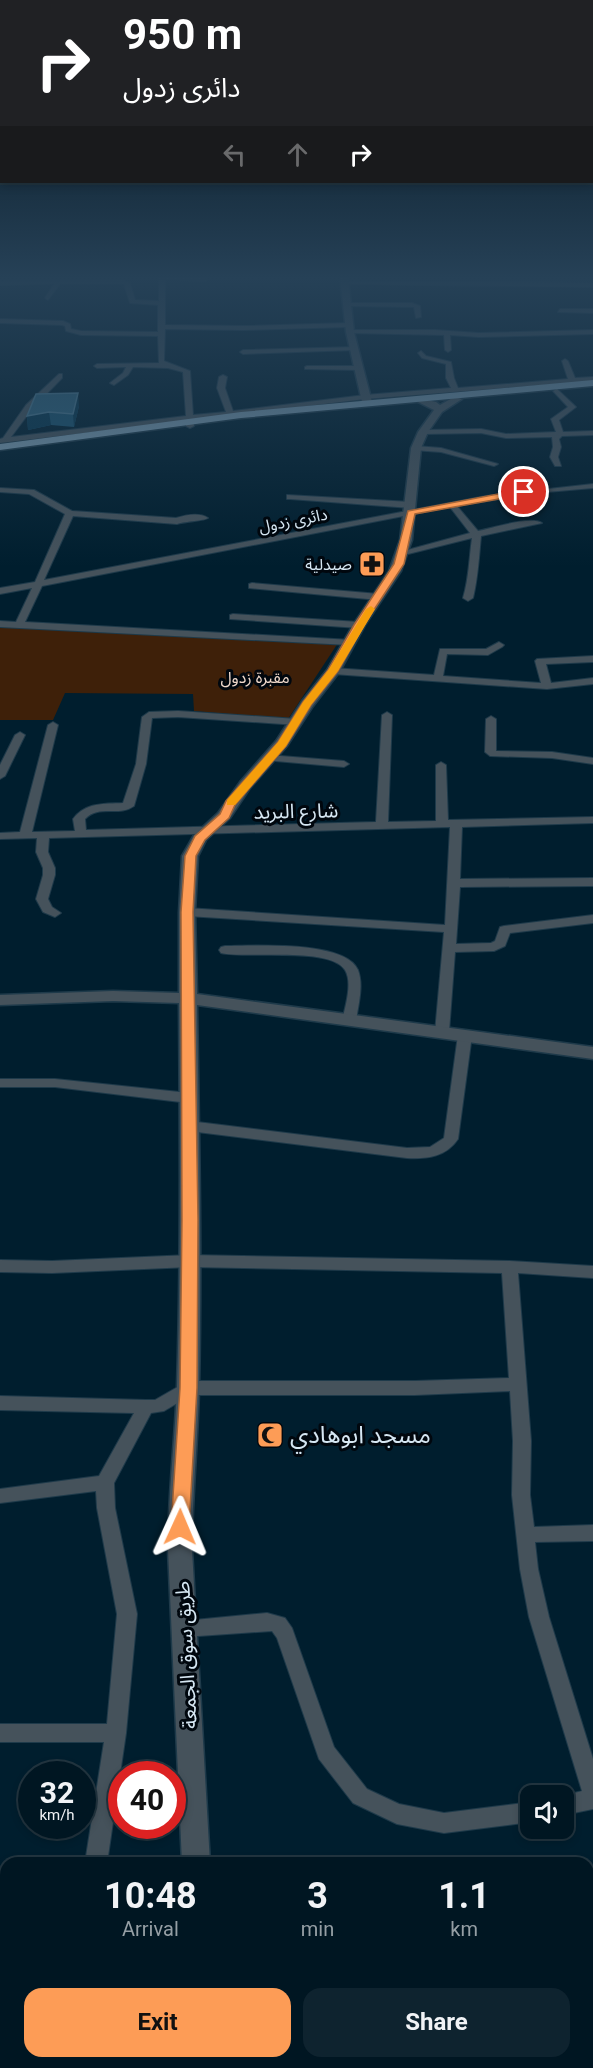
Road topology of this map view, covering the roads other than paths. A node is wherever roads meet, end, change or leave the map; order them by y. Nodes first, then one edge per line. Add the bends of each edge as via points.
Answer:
1 (126, 374) edge
2 (186, 374) edge
3 (359, 374) edge
4 (450, 374) edge
5 (569, 374) edge
6 (59, 376) dead end
7 (223, 377) dead end
8 (573, 380) junction
9 (593, 381) edge
10 (114, 383) dead end
11 (593, 388) edge
12 (557, 391) junction
13 (456, 394) junction
14 (366, 400) junction
15 (431, 406) junction
16 (231, 413) junction
17 (190, 422) junction
18 (593, 433) edge
19 (560, 434) junction
20 (420, 440) junction
21 (2, 443) edge
22 (0, 452) edge
23 (494, 464) dead end
24 (558, 464) dead end
25 (593, 486) edge
26 (0, 490) edge
27 (290, 497) dead end
28 (452, 505) junction
29 (411, 508) junction
30 (70, 513) junction
31 (204, 518) dead end
32 (538, 523) dead end
33 (476, 534) junction
34 (404, 552) junction
35 (38, 584) junction
36 (252, 586) dead end
37 (0, 591) edge
38 (379, 597) junction
39 (468, 598) dead end
40 (233, 617) dead end
41 (0, 624) edge
42 (20, 624) junction
43 (359, 625) junction
44 (349, 642) junction
45 (499, 645) dead end
46 (593, 659) edge
47 (333, 671) junction
48 (438, 678) junction
49 (593, 681) edge
50 (569, 685) junction
51 (547, 686) junction
52 (593, 690) edge
53 (387, 715) dead end
54 (491, 719) dead end
55 (297, 722) junction
56 (53, 725) dead end
57 (20, 735) dead end
58 (268, 758) junction
59 (593, 762) edge
60 (344, 764) dead end
61 (441, 765) dead end
62 (0, 777) edge
63 (593, 820) edge
64 (442, 825) junction
65 (456, 825) junction
66 (382, 827) junction
67 (208, 830) junction
68 (81, 833) junction
69 (43, 834) junction
70 (0, 836) edge
71 (25, 836) junction
72 (593, 882) edge
73 (455, 883) junction
74 (187, 912) junction
75 (55, 913) dead end
76 (593, 919) edge
77 (449, 928) junction
78 (448, 948) junction
79 (225, 950) dead end
80 (187, 998) junction
81 (0, 1000) edge
82 (349, 1021) junction
83 (442, 1032) junction
84 (465, 1035) junction
85 (593, 1053) edge
86 (0, 1083) edge
87 (189, 1098) junction
88 (189, 1126) junction
89 (190, 1261) junction
90 (0, 1266) edge
91 (510, 1267) junction
92 (593, 1272) edge
93 (518, 1384) junction
94 (188, 1388) junction
95 (0, 1402) edge
96 (146, 1407) junction
97 (105, 1483) junction
98 (0, 1496) edge
99 (593, 1533) edge
100 (525, 1535) junction
101 (184, 1629) junction
102 (0, 1732) edge
103 (116, 1733) junction
104 (593, 1793) edge
105 (593, 1799) edge
106 (574, 1803) edge
107 (520, 1814) edge
108 (97, 1857) edge
109 (196, 1857) edge

1 - 10 street
2 - 17 street
3 - 14 street
4 - 13 street
5 - 8 street
6 - 21 street
7 - 16 street via 221,388
8 - 9 street
8 - 13 street
9 - 14 highway
11 - 12 highway
12 - 13 highway
12 - 19 street via 572,407 555,419
13 - 14 street
13 - 15 highway
13 - 15 street
14 - 16 street
14 - 17 highway
15 - 17 highway
15 - 20 street
16 - 17 street
17 - 21 highway
17 - 22 highway
18 - 19 street
19 - 20 street via 506,436 481,431
19 - 24 street via 555,438 554,457
20 - 23 street via 441,450
20 - 29 street, طريق سوق الجمعة
25 - 28 street, دائرى زدول via 524,492
26 - 30 street via 31,492
27 - 29 street
28 - 29 street, دائرى زدول
28 - 33 street
29 - 34 street, طريق سوق الجمعة
29 - 35 street, دائرى زدول
30 - 31 street via 180,521
30 - 35 street
32 - 33 street
33 - 34 street
33 - 39 street via 472,564 475,572
34 - 38 street, طريق سوق الجمعة
35 - 37 street, دائرى زدول
35 - 42 street
36 - 38 street
38 - 43 street, طريق سوق الجمعة
40 - 43 street
41 - 42 street
42 - 44 street
43 - 44 street, طريق سوق الجمعة
44 - 47 street, طريق سوق الجمعة
45 - 48 street via 488,652 441,652
46 - 51 street via 540,661
47 - 48 street
47 - 55 street, طريق سوق الجمعة
48 - 51 street
49 - 50 street
50 - 51 street
50 - 52 street
53 - 66 street
54 - 59 street via 490,752 494,754 552,755
55 - 58 street, طريق سوق الجمعة
55 - 68 street via 149,715 137,782 128,806 83,812 79,819
56 - 71 street
57 - 62 street
58 - 60 street
58 - 67 street, طريق سوق الجمعة via 225,815
61 - 64 street
63 - 65 street, شارع البريد
64 - 65 street, شارع البريد
64 - 66 street, شارع البريد
65 - 73 street
66 - 67 street, شارع البريد
67 - 68 street, شارع البريد
67 - 74 street, طريق سوق الجمعة via 190,856
68 - 69 street, شارع البريد
69 - 71 street, شارع البريد
69 - 75 street via 42,852 49,875 42,899 47,909
70 - 71 street, شارع البريد
72 - 73 street
73 - 77 street
74 - 77 street
74 - 80 street, طريق سوق الجمعة
76 - 78 street via 504,930 501,944 494,947
77 - 78 street
78 - 83 street
79 - 82 street via 338,957 350,966 354,976
80 - 81 street
80 - 82 street
80 - 87 street, طريق سوق الجمعة
82 - 83 street
83 - 84 street
84 - 85 street
84 - 88 street via 451,1139 438,1151 407,1153
86 - 87 street via 55,1083
87 - 88 street, طريق سوق الجمعة
88 - 89 street, طريق سوق الجمعة
89 - 90 street
89 - 91 street
89 - 94 street, طريق سوق الجمعة
91 - 92 street
91 - 93 street
93 - 94 street
93 - 100 street
94 - 96 street via 158,1406
94 - 101 street, طريق سوق الجمعة via 180,1504
95 - 96 street
96 - 97 street
97 - 98 street
97 - 103 street via 106,1508 127,1614
99 - 100 street
100 - 104 street via 539,1617
101 - 107 street via 267,1621 278,1624 285,1634 326,1752 360,1797 397,1814 444,1823
101 - 109 street, طريق سوق الجمعة
102 - 103 street
103 - 108 street
105 - 106 street

